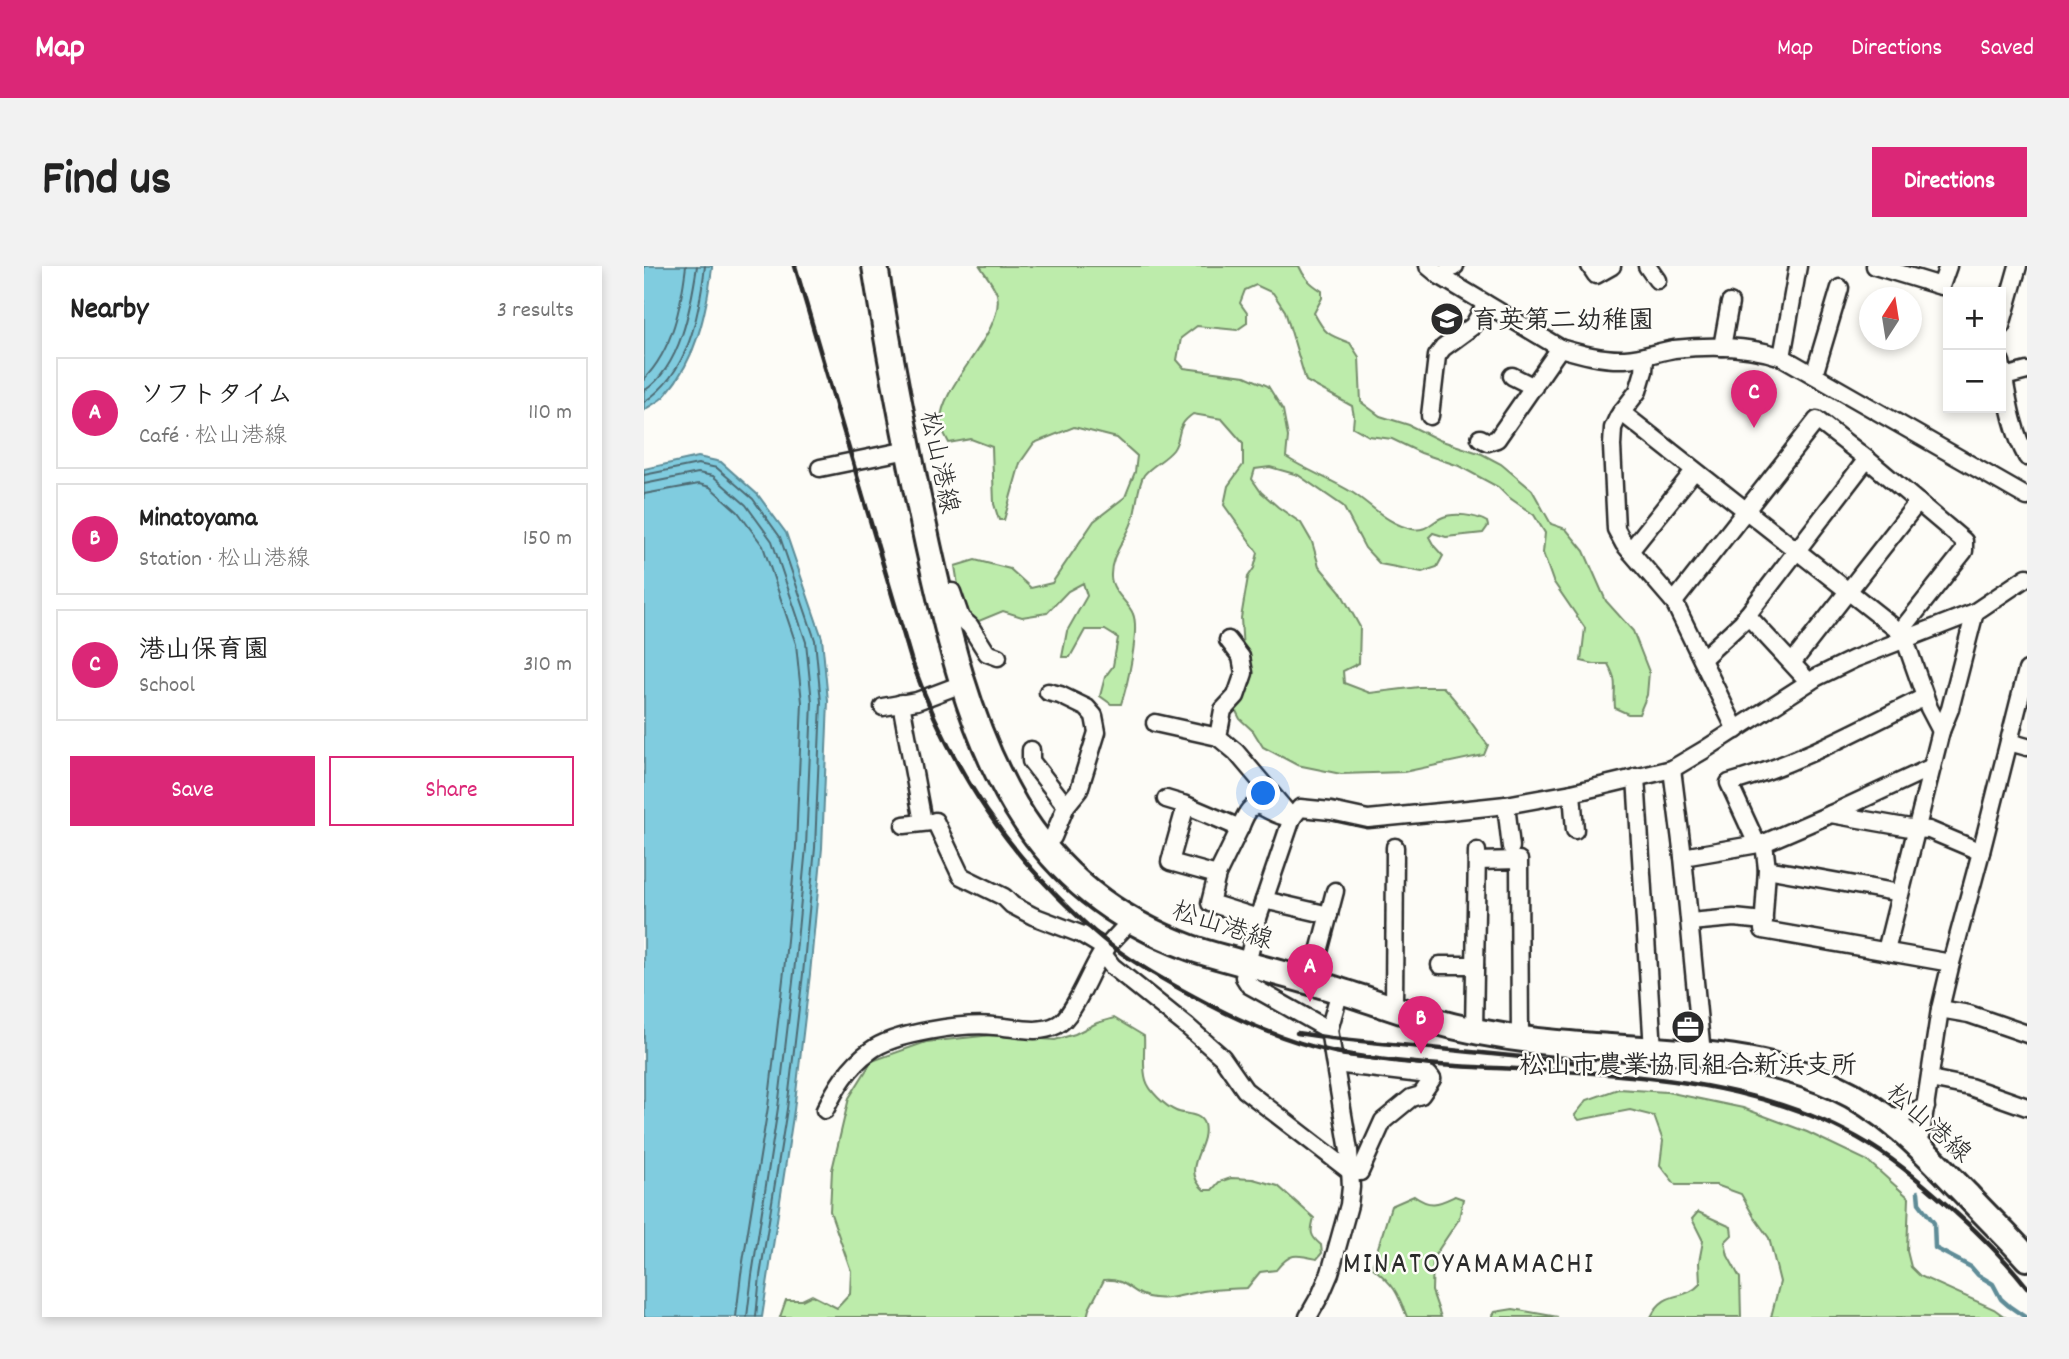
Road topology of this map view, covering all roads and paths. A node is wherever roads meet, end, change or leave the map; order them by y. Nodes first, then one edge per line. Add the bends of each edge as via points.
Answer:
1 (875, 266) edge
2 (1455, 266) edge
3 (1590, 266) edge
4 (1612, 266) edge
5 (1647, 266) edge
6 (1798, 266) edge
7 (1875, 266) edge
8 (1948, 266) edge
9 (2018, 266) edge
10 (1434, 271) edge
11 (1657, 280) dead end
12 (1840, 288) dead end
13 (1730, 303) dead end
14 (1486, 304) junction
15 (2006, 308) edge
16 (1722, 347) junction
17 (1560, 348) junction
18 (1645, 356) junction
19 (1782, 357) junction
20 (2006, 370) edge
21 (2027, 371) edge
22 (1814, 375) junction
23 (1512, 376) dead end
24 (1534, 387) junction
25 (2006, 388) edge
26 (1621, 412) junction
27 (1430, 416) dead end
28 (1480, 439) dead end
29 (908, 450) junction
30 (2027, 457) edge
31 (1867, 459) junction
32 (820, 468) dead end
33 (1694, 471) junction
34 (2027, 497) edge
35 (1918, 502) junction
36 (1746, 512) junction
37 (1630, 551) junction
38 (1797, 552) junction
39 (2027, 577) edge
40 (939, 592) junction
41 (1848, 592) junction
42 (1674, 603) junction
43 (1975, 612) junction
44 (1747, 615) junction
45 (1903, 636) junction
46 (1228, 640) dead end
47 (998, 657) dead end
48 (1702, 659) junction
49 (1792, 663) junction
50 (2026, 675) edge
51 (1809, 682) junction
52 (962, 684) junction
53 (1048, 692) dead end
54 (1925, 697) junction
55 (901, 703) junction
56 (883, 706) dead end
57 (1155, 723) dead end
58 (1736, 730) junction
59 (1941, 732) junction
60 (1218, 737) junction
61 (2009, 742) junction
62 (2027, 747) edge
63 (1031, 750) dead end
64 (1932, 767) junction
65 (1672, 769) junction
66 (1636, 777) junction
67 (1572, 793) junction
68 (1166, 799) dead end
69 (1186, 805) junction
70 (1506, 805) junction
71 (1066, 806) junction
72 (1831, 814) junction
73 (1292, 818) junction
74 (934, 821) junction
75 (904, 825) dead end
76 (1240, 828) junction
77 (1575, 830) dead end
78 (1916, 830) junction
79 (1761, 843) junction
80 (1043, 845) junction
81 (1395, 847) dead end
82 (1511, 847) dead end
83 (1981, 852) junction
84 (1684, 857) junction
85 (1767, 869) junction
86 (1217, 875) junction
87 (1335, 891) dead end
88 (1900, 893) junction
89 (1264, 900) junction
90 (1329, 915) junction
91 (1258, 918) junction
92 (1130, 921) junction
93 (1764, 921) junction
94 (1689, 922) junction
95 (1104, 951) junction
96 (1886, 951) junction
97 (1951, 962) junction
98 (1246, 964) junction
99 (1440, 965) dead end
100 (1475, 965) junction
101 (1311, 982) junction
102 (1340, 991) junction
103 (1394, 1009) junction
104 (1940, 1009) junction
105 (1329, 1030) junction
106 (1474, 1031) junction
107 (2027, 1034) edge
108 (1520, 1038) junction
109 (1653, 1050) junction
110 (1702, 1054) junction
111 (1335, 1064) junction
112 (1930, 1079) junction
113 (1926, 1107) junction
114 (2027, 1107) edge
115 (825, 1110) dead end
116 (1889, 1119) junction
117 (1919, 1147) junction
118 (1351, 1172) junction
119 (2027, 1258) edge
120 (1310, 1316) edge

1 - 29 main road, 松山港線
2 - 10 street
3 - 4 street via 1597,275
5 - 11 street
6 - 19 street
7 - 8 street via 1941,286
9 - 15 street
10 - 14 street
12 - 22 street
13 - 16 street
14 - 17 street
14 - 27 street via 1473,326 1437,356
16 - 18 street via 1672,349
16 - 19 street via 1746,347
17 - 18 street via 1606,358
17 - 24 street
18 - 26 street via 1638,391
19 - 22 street
20 - 21 street
22 - 34 street
23 - 24 street
24 - 28 street via 1497,439
25 - 30 street
26 - 33 street
26 - 37 street via 1613,428 1612,446 1616,529
29 - 32 street
29 - 40 main road, 松山港線
31 - 35 street
31 - 36 street via 1817,420
31 - 38 street
33 - 36 street
33 - 37 street
35 - 41 street
35 - 45 street via 1964,541 1964,551
36 - 38 street
36 - 42 street
37 - 42 street
38 - 41 street
38 - 44 street
39 - 43 street
40 - 47 street via 952,592 961,618 987,653
40 - 52 main road, 松山港線
41 - 45 street
41 - 49 street
42 - 48 street
43 - 45 street
43 - 59 street
44 - 48 street
44 - 49 street
45 - 51 street
45 - 54 street
46 - 60 street via 1241,657 1244,673 1236,695 1223,710
48 - 58 street
49 - 51 street
50 - 61 street
51 - 58 street
52 - 55 street
52 - 80 main road, 松山港線 via 991,759
53 - 71 street via 1087,708 1097,732 1079,790
54 - 59 street
54 - 79 street via 1787,764 1730,783
55 - 56 street
55 - 74 street
57 - 60 street
58 - 65 street
59 - 64 street
60 - 73 street
61 - 62 street
61 - 83 street
63 - 71 street via 1031,761
64 - 72 street
64 - 78 street
65 - 66 street
65 - 84 street
66 - 67 street
66 - 109 street
67 - 70 street
67 - 77 street
68 - 69 street
69 - 76 street
69 - 86 street via 1170,862
70 - 73 street via 1368,819 1300,808
70 - 82 street
71 - 80 street via 1053,837
72 - 78 street
72 - 79 street
73 - 76 street via 1253,806 1247,809
73 - 89 street
74 - 75 street
74 - 95 street via 961,876 1033,916 1083,934
76 - 86 street
78 - 83 street via 1929,830
78 - 88 street
79 - 84 street
79 - 85 street
80 - 92 main road, 松山港線 via 1090,894
81 - 103 street
83 - 97 street
84 - 94 street
85 - 88 street
85 - 93 street
86 - 91 street via 1210,904
87 - 90 street
88 - 96 street
89 - 90 street
89 - 91 street
90 - 101 street
91 - 98 street
92 - 95 street
92 - 98 main road, 松山港線 via 1196,950
93 - 94 street
93 - 96 street via 1763,930
94 - 110 street
95 - 115 street via 1061,1024 1045,1030 967,1025 885,1043 870,1050 852,1069
95 - 118 street via 1112,966 1222,1058 1245,1090
96 - 97 street
97 - 104 street
98 - 101 main road, 松山港線
98 - 105 street via 1244,977 1249,985
99 - 100 street
100 - 106 street
100 - 108 street via 1477,856 1519,860
101 - 102 main road, 松山港線
102 - 103 main road, 松山港線
102 - 105 street
103 - 106 main road, 松山港線
104 - 107 street
104 - 112 street
105 - 111 street
106 - 108 main road, 松山港線
108 - 109 main road, 松山港線
109 - 110 main road, 松山港線
110 - 116 main road, 松山港線 via 1800,1073 1836,1087
111 - 118 street
111 - 118 street via 1432,1079 1421,1095 1383,1121 1360,1172
112 - 113 street
112 - 114 street
113 - 116 street
113 - 117 street
116 - 117 main road, 松山港線
117 - 119 main road, 松山港線
118 - 120 street via 1349,1205 1330,1273

